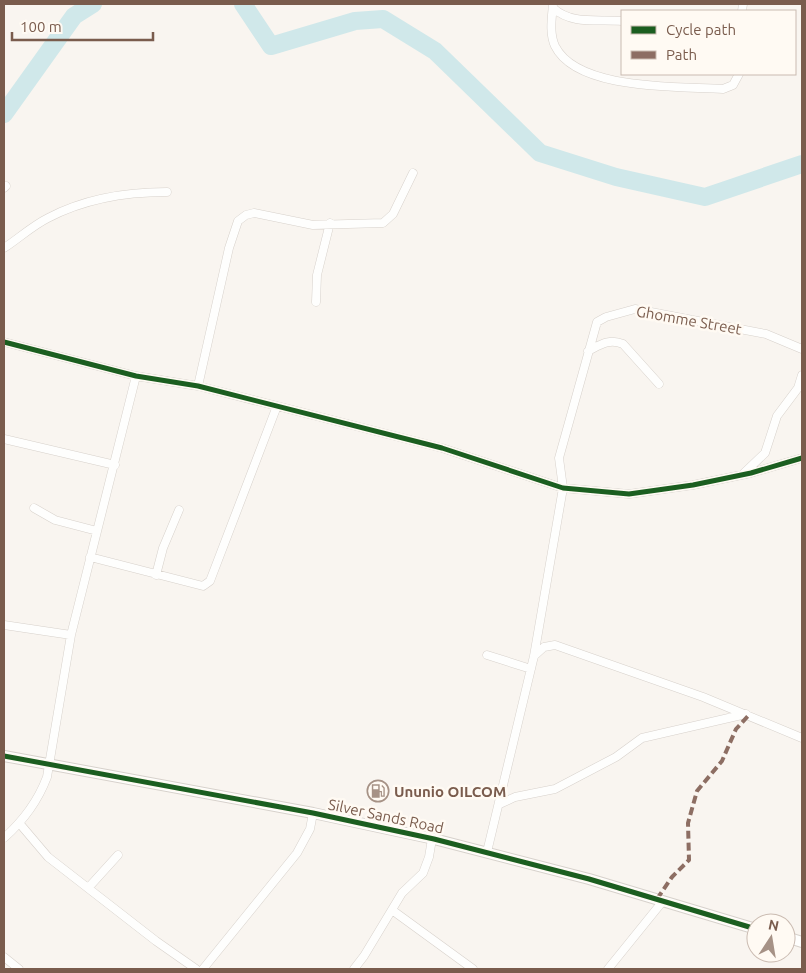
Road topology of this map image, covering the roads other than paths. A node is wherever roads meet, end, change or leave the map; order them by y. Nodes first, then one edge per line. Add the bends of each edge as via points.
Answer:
1 (553, 6) edge
2 (621, 21) edge
3 (738, 75) edge
4 (413, 173) dead end
5 (167, 192) dead end
6 (330, 223) junction
7 (4, 248) edge
8 (316, 302) dead end
9 (4, 342) edge
10 (802, 349) edge
11 (588, 350) junction
12 (802, 375) edge
13 (136, 376) junction
14 (660, 384) dead end
15 (198, 386) junction
16 (277, 406) junction
17 (4, 439) edge
18 (802, 458) edge
19 (115, 465) junction
20 (743, 475) junction
21 (563, 488) junction
22 (34, 508) dead end
23 (179, 510) dead end
24 (97, 531) junction
25 (90, 557) junction
26 (156, 574) junction
27 (4, 625) edge
28 (71, 635) junction
29 (487, 655) dead end
30 (534, 656) junction
31 (531, 669) junction
32 (746, 714) junction
33 (802, 738) edge
34 (4, 756) edge
35 (51, 763) junction
36 (500, 804) junction
37 (313, 813) junction
38 (20, 824) junction
39 (4, 838) edge
40 (432, 839) junction
41 (487, 852) junction
42 (118, 855) dead end
43 (89, 887) junction
44 (664, 902) junction
45 (392, 910) junction
46 (746, 926) edge
47 (4, 957) edge
48 (19, 969) edge
49 (196, 969) edge
50 (203, 969) edge
51 (354, 969) edge
52 (473, 969) edge
53 (608, 969) edge

1 - 2 street via 563,17 574,20
1 - 3 street via 552,37 555,46 564,59 582,71 634,83 723,89 733,85
4 - 6 street via 393,214 383,223
5 - 7 street via 137,192 87,203 47,218
6 - 8 street via 317,275
6 - 15 street via 312,225 254,212 238,221
9 - 13 street
10 - 11 street, Ghomme Street via 766,334 635,309 597,322
11 - 14 street via 606,342 623,344
11 - 21 street, Ghomme Street via 560,458
12 - 20 street via 798,388 777,416 765,454
13 - 15 street
13 - 19 street
15 - 16 street
16 - 21 street via 442,448
16 - 26 street via 210,581 203,586
17 - 19 street
18 - 20 street
19 - 24 street
20 - 21 street via 629,494
21 - 30 street, Ghomme Street
22 - 24 street via 55,520
23 - 26 street
24 - 25 street
25 - 26 street
25 - 28 street
27 - 28 street
28 - 35 street
29 - 31 street
30 - 31 street, Ghomme Street
30 - 32 street via 544,647 555,645
31 - 36 street, Ghomme Street
32 - 33 street
32 - 36 street via 642,738 616,757 555,789 515,797
34 - 35 street, Silver Sands Road
35 - 37 street, Silver Sands Road
35 - 38 street via 42,792
36 - 41 street, Ghomme Street
37 - 40 street, Silver Sands Road
37 - 50 street via 310,828 297,853
38 - 39 street
38 - 43 street via 48,857
40 - 41 street, Silver Sands Road
40 - 45 street via 422,873 408,886
41 - 44 street, Silver Sands Road
42 - 43 street
43 - 49 street
44 - 46 street, Silver Sands Road
44 - 53 street
45 - 51 street
45 - 52 street
47 - 48 street

